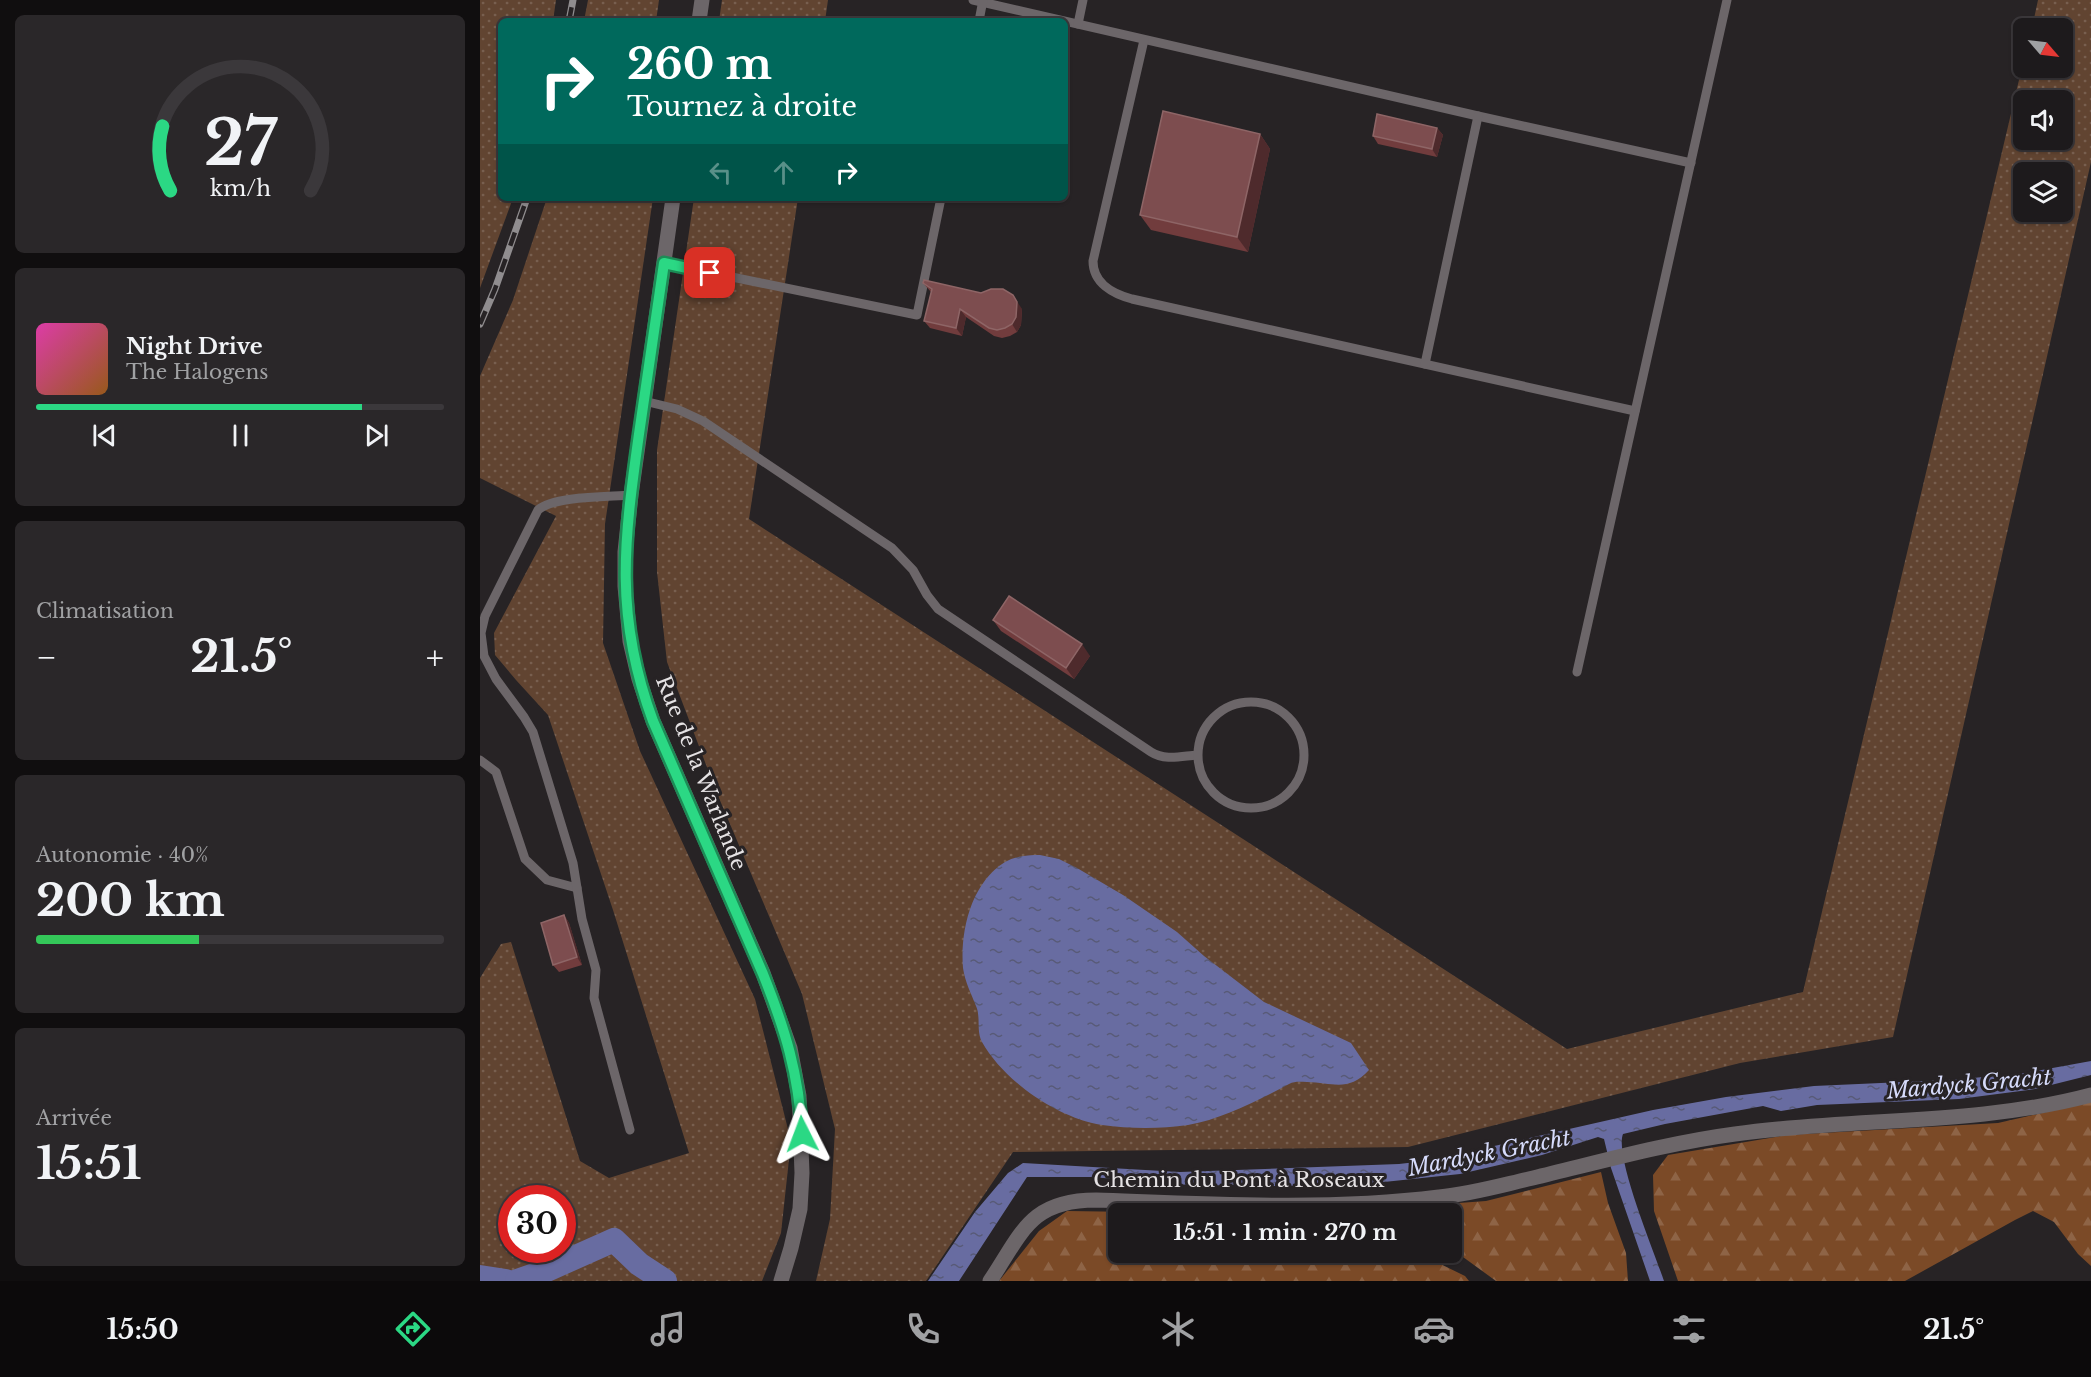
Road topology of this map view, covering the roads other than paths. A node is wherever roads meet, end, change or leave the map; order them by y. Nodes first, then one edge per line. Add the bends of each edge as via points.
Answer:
1 (702, 0) edge
2 (1083, 0) edge
3 (1727, 0) edge
4 (979, 1) edge
5 (699, 18) edge
6 (979, 18) edge
7 (1052, 18) edge
8 (1068, 22) edge
9 (1078, 24) junction
10 (1144, 40) junction
11 (1478, 116) junction
12 (1691, 163) junction
13 (674, 201) edge
14 (940, 201) edge
15 (664, 263) junction
16 (1425, 364) junction
17 (644, 401) junction
18 (1635, 411) junction
19 (631, 495) junction
20 (481, 642) edge
21 (1577, 672) dead end
22 (1197, 755) junction
23 (480, 760) edge
24 (577, 888) junction
25 (2091, 1095) edge
26 (630, 1130) dead end
27 (781, 1281) edge
28 (990, 1281) edge

1 - 5 street
2 - 9 lane
3 - 12 lane
4 - 6 lane
4 - 7 lane
8 - 9 lane
9 - 10 lane
10 - 11 lane
10 - 16 lane via 1093,261 1102,282 1119,296
11 - 12 lane
11 - 16 lane
12 - 18 lane
13 - 15 street, Rue de la Warlande
14 - 15 lane via 917,315
15 - 17 street, Rue de la Warlande
16 - 18 lane
17 - 19 street, Rue de la Warlande
17 - 22 lane via 697,418 892,548 913,570 938,609 1151,752 1171,758
18 - 21 lane
19 - 20 lane via 555,501 538,510 485,616
19 - 27 street, Rue de la Warlande via 625,586 630,641 639,679 668,757 769,989 797,1079 802,1134 800,1209
20 - 24 lane via 492,673 536,739
22 - 22 lane via 1203,780 1214,794 1237,807 1254,809 1271,805 1292,789 1301,774 1304,756 1301,739 1287,717 1256,702 1238,703 1215,716 1200,737
23 - 24 lane via 496,772 525,859 547,880
24 - 26 lane via 596,970 594,998
25 - 28 street, Chemin du Pont à Roseaux via 2003,1113 1732,1134 1440,1197 1295,1204 1068,1201 1031,1221

